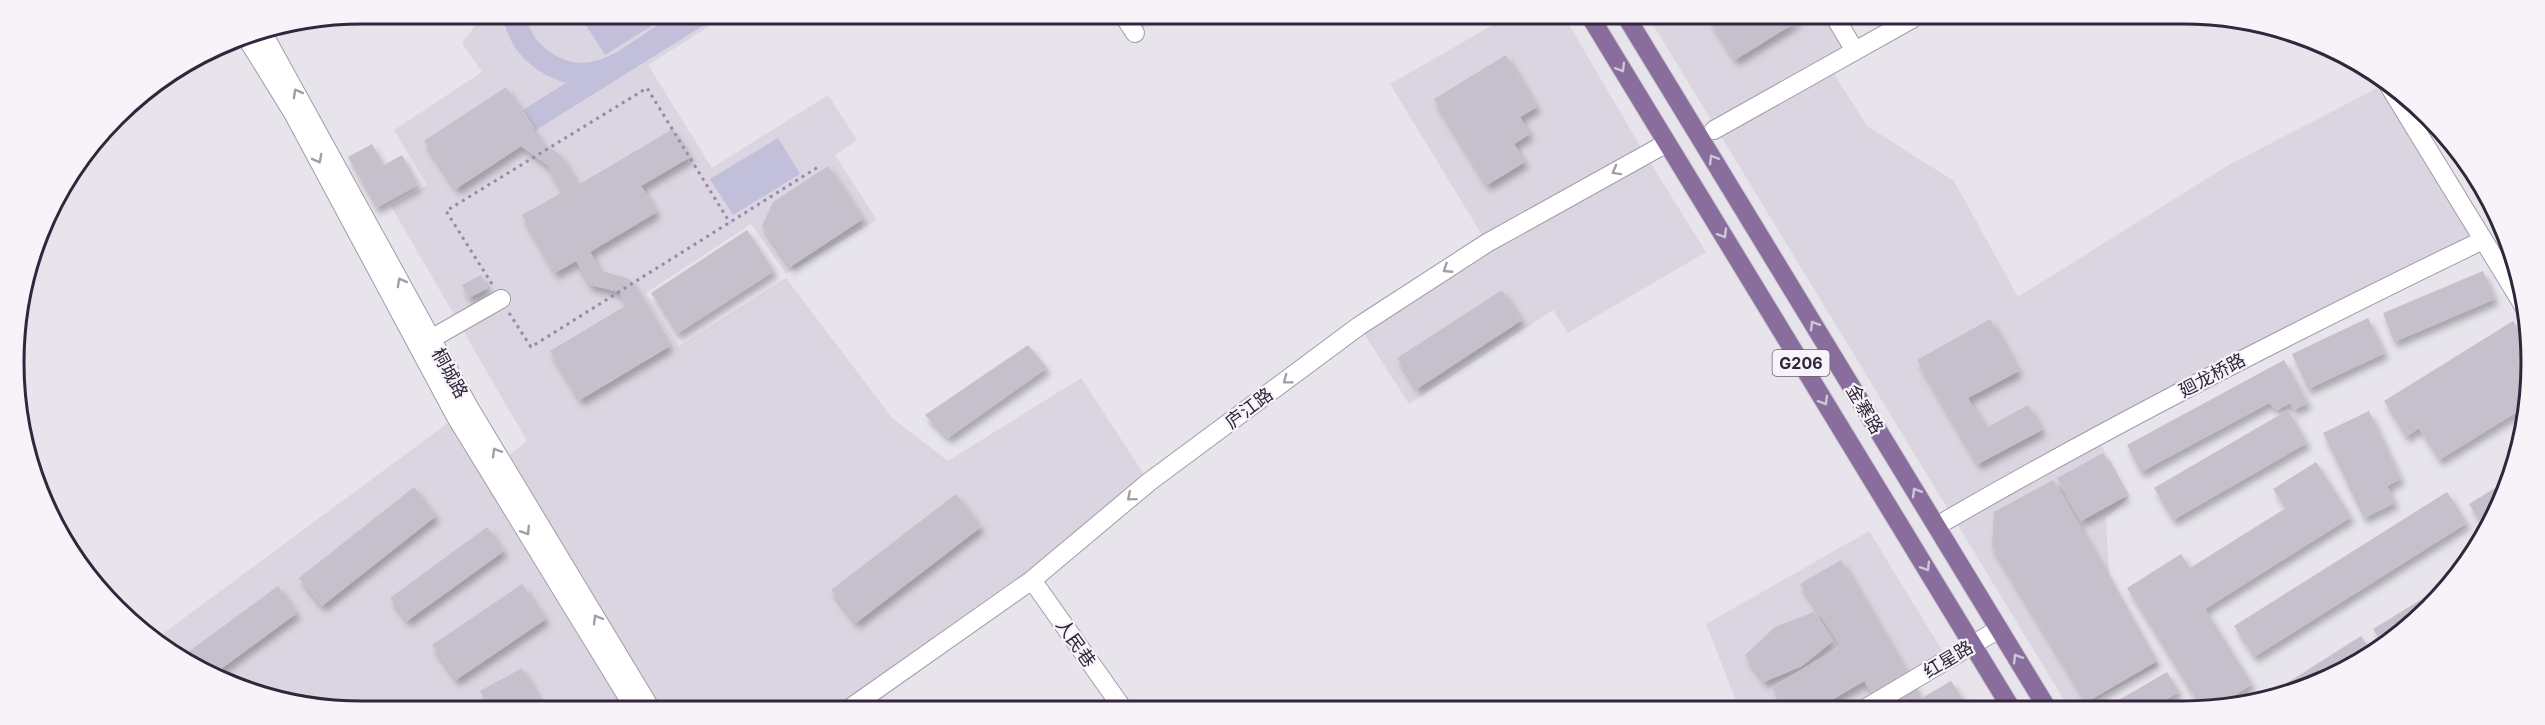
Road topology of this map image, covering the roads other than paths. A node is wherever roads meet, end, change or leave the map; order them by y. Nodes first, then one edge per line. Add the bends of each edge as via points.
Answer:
1 (1129, 24) edge
2 (1595, 24) edge
3 (1631, 24) edge
4 (1839, 24) edge
5 (1903, 24) edge
6 (1135, 33) dead end
7 (266, 39) edge
8 (250, 43) edge
9 (1855, 51) junction
10 (2411, 113) edge
11 (1714, 130) dead end
12 (2433, 140) edge
13 (1667, 142) junction
14 (2483, 240) junction
15 (2512, 287) edge
16 (501, 299) road end
17 (425, 342) junction
18 (1947, 520) dead end
19 (1032, 580) junction
20 (1999, 629) junction
21 (1973, 645) junction
22 (631, 701) edge
23 (645, 701) edge
24 (861, 701) edge
25 (1117, 701) edge
26 (1878, 701) edge
27 (2007, 701) edge
28 (2044, 701) edge

1 - 6 street
2 -> 13 main road, 金寨路 / G206
20 -> 3 main road, 金寨路
4 - 9 street
5 - 9 street
17 -> 7 street, 桐城路
8 -> 17 street, 桐城路
9 - 11 street
10 - 12 street
12 - 14 street
13 -> 19 street, 庐江路 via 1487,243 1359,326 1149,482
13 -> 21 main road, 金寨路 / G206
14 - 15 street
14 - 18 street, 廻龙桥路 via 2316,321 2075,447
16 - 17 street
17 -> 22 street, 桐城路 via 456,417
23 -> 17 street, 桐城路 via 470,409
19 - 24 street, 庐江路
19 - 25 street, 人民巷
20 - 21 street, 红星路
28 -> 20 main road, 金寨路
21 - 26 street, 红星路
21 - 27 main road, 金寨路 / G206

